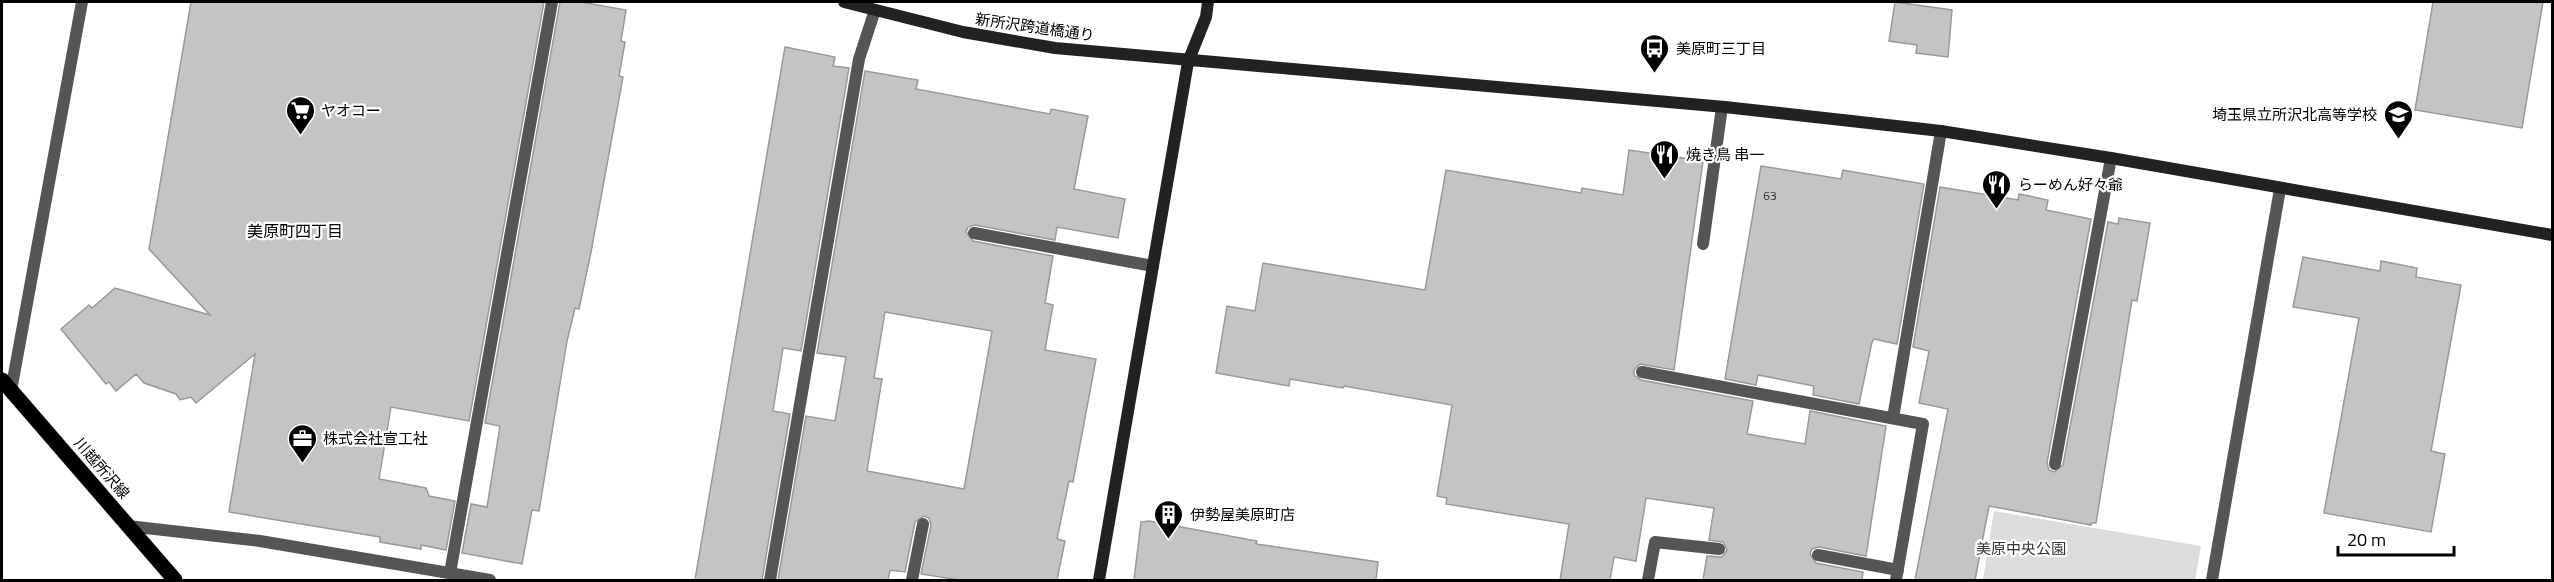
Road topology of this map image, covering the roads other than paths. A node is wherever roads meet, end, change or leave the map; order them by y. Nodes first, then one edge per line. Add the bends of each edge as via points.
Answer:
1 (82, 2) edge
2 (552, 2) edge
3 (844, 2) edge
4 (1208, 2) edge
5 (875, 10) junction
6 (1188, 62) junction
7 (1722, 107) junction
8 (1941, 131) junction
9 (2111, 158) junction
10 (2280, 189) junction
11 (974, 233) dead end
12 (2553, 235) edge
13 (1703, 244) dead end
14 (1153, 266) junction
15 (1642, 372) dead end
16 (6, 385) edge
17 (1893, 418) junction
18 (2055, 464) dead end
19 (923, 524) dead end
20 (128, 526) junction
21 (1719, 549) dead end
22 (1818, 555) dead end
23 (450, 573) junction
24 (1897, 575) edge
25 (175, 580) edge
26 (490, 580) edge
27 (770, 580) edge
28 (912, 580) edge
29 (1099, 580) edge
30 (1648, 580) edge
31 (2212, 580) edge

1 - 16 street via 20,339
2 - 23 street
3 - 5 street, 新所沢跨道橋通り
4 - 6 street
5 - 6 street, 新所沢跨道橋通り via 963,32 1054,48
5 - 27 street via 859,59
6 - 7 street, 新所沢跨道橋通り
6 - 14 street
7 - 8 street, 新所沢跨道橋通り
7 - 13 street
8 - 9 street, 新所沢跨道橋通り
8 - 17 street
9 - 10 street, 新所沢跨道橋通り
9 - 18 street
10 - 12 street, 新所沢跨道橋通り
10 - 31 street
11 - 14 street
14 - 29 street
15 - 17 street
16 - 20 main road, 川越所沢線
17 - 24 street via 1923,424
19 - 28 street
20 - 23 street via 260,541
20 - 25 main road, 川越所沢線
21 - 30 street via 1655,542
22 - 24 street
23 - 26 street

